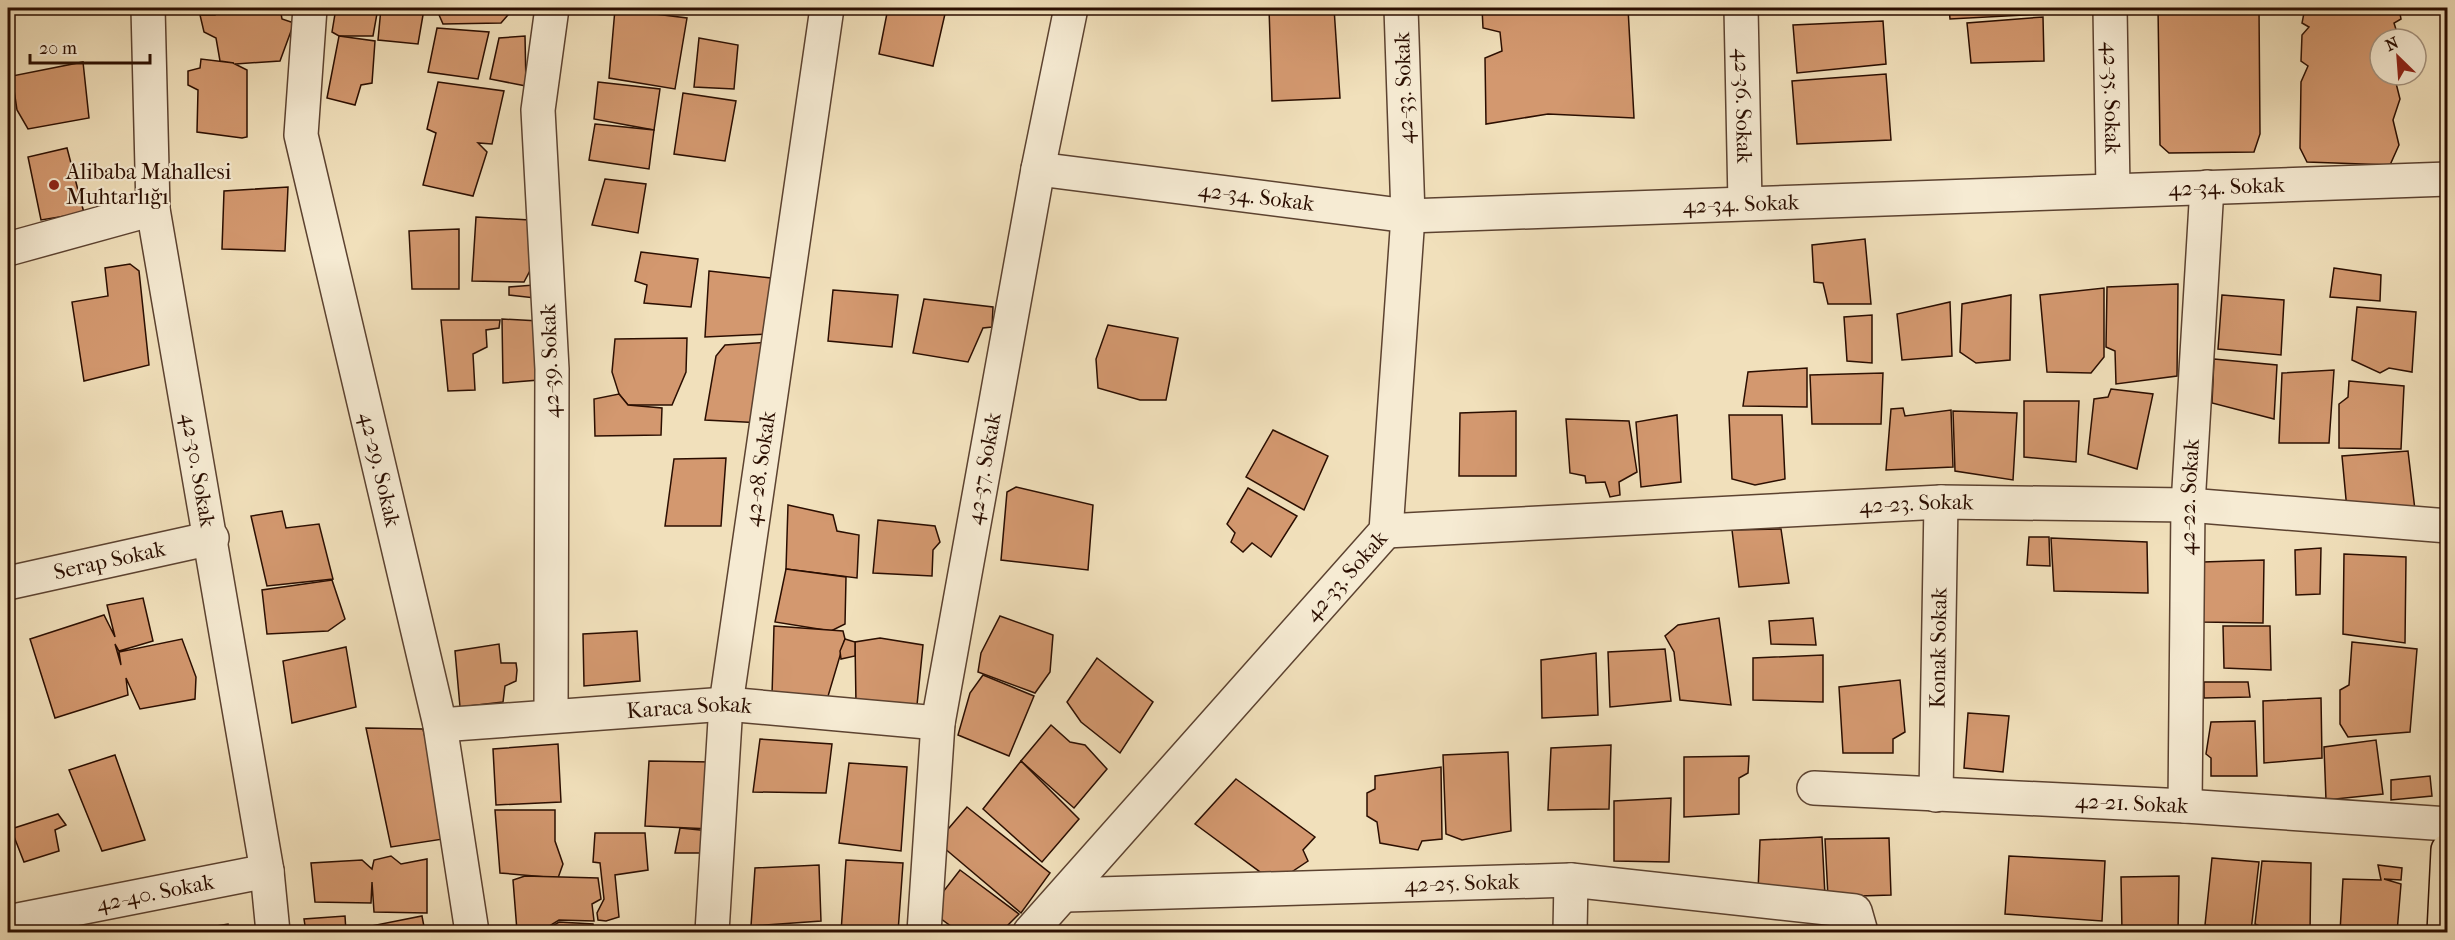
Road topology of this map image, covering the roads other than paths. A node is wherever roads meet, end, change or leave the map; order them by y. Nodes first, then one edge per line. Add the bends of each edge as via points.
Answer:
1 (148, 8) edge
2 (310, 8) edge
3 (552, 8) edge
4 (827, 8) edge
5 (1071, 8) edge
6 (1401, 8) edge
7 (1741, 8) edge
8 (2110, 8) edge
9 (1038, 169) junction
10 (2448, 179) edge
11 (2207, 187) junction
12 (2113, 190) junction
13 (1745, 203) junction
14 (153, 209) junction
15 (1408, 216) junction
16 (8, 249) edge
17 (1941, 502) junction
18 (2188, 505) junction
19 (2448, 526) edge
20 (1386, 531) junction
21 (212, 538) junction
22 (8, 584) edge
23 (726, 704) junction
24 (551, 716) junction
25 (938, 723) junction
26 (440, 724) junction
27 (1814, 788) dead end
28 (1936, 795) junction
29 (2185, 806) junction
30 (2448, 824) edge
31 (2448, 850) edge
32 (267, 870) junction
33 (1570, 880) junction
34 (1066, 895) junction
35 (8, 922) edge
36 (1858, 922) edge
37 (273, 933) edge
38 (472, 933) edge
39 (711, 933) edge
40 (924, 933) edge
41 (1030, 933) edge
42 (1570, 933) edge
43 (2444, 933) edge

1 - 14 street, 42-30. Sokak
2 - 26 street, 42-29. Sokak via 301,135
3 - 24 street, 42-39. Sokak via 538,110 552,369
4 - 23 street, 42-28. Sokak
5 - 9 street, 42-37. Sokak
6 - 15 street, 42-33. Sokak
7 - 13 street, 42-36. Sokak
8 - 12 street, 42-35. Sokak
9 - 15 street, 42-34. Sokak
9 - 25 street, 42-37. Sokak
10 - 11 street, 42-34. Sokak
11 - 12 street, 42-34. Sokak
11 - 18 street, 42-22. Sokak
12 - 13 street, 42-34. Sokak
13 - 15 street, 42-34. Sokak
14 - 16 street
14 - 21 street, 42-30. Sokak
15 - 20 street, 42-33. Sokak
17 - 18 street, 42-23. Sokak
17 - 20 street, 42-23. Sokak
17 - 28 street, Konak Sokak
18 - 19 street, 42-23. Sokak
18 - 29 street, 42-22. Sokak
20 - 34 street, 42-33. Sokak
21 - 22 street, Serap Sokak
21 - 32 street, 42-30. Sokak
23 - 24 street, Karaca Sokak
23 - 25 street, Karaca Sokak
23 - 39 street, 42-28. Sokak
24 - 26 street, Karaca Sokak
25 - 40 street, 42-37. Sokak
26 - 38 street, 42-29. Sokak
27 - 28 street, 42-21. Sokak
28 - 29 street, 42-21. Sokak
29 - 30 street, 42-21. Sokak
31 - 43 main road
32 - 35 street, 42-40. Sokak
32 - 37 street, 42-30. Sokak
33 - 34 street, 42-25. Sokak
33 - 36 street, 42-25. Sokak
33 - 42 street
34 - 41 street, 42-33. Sokak

